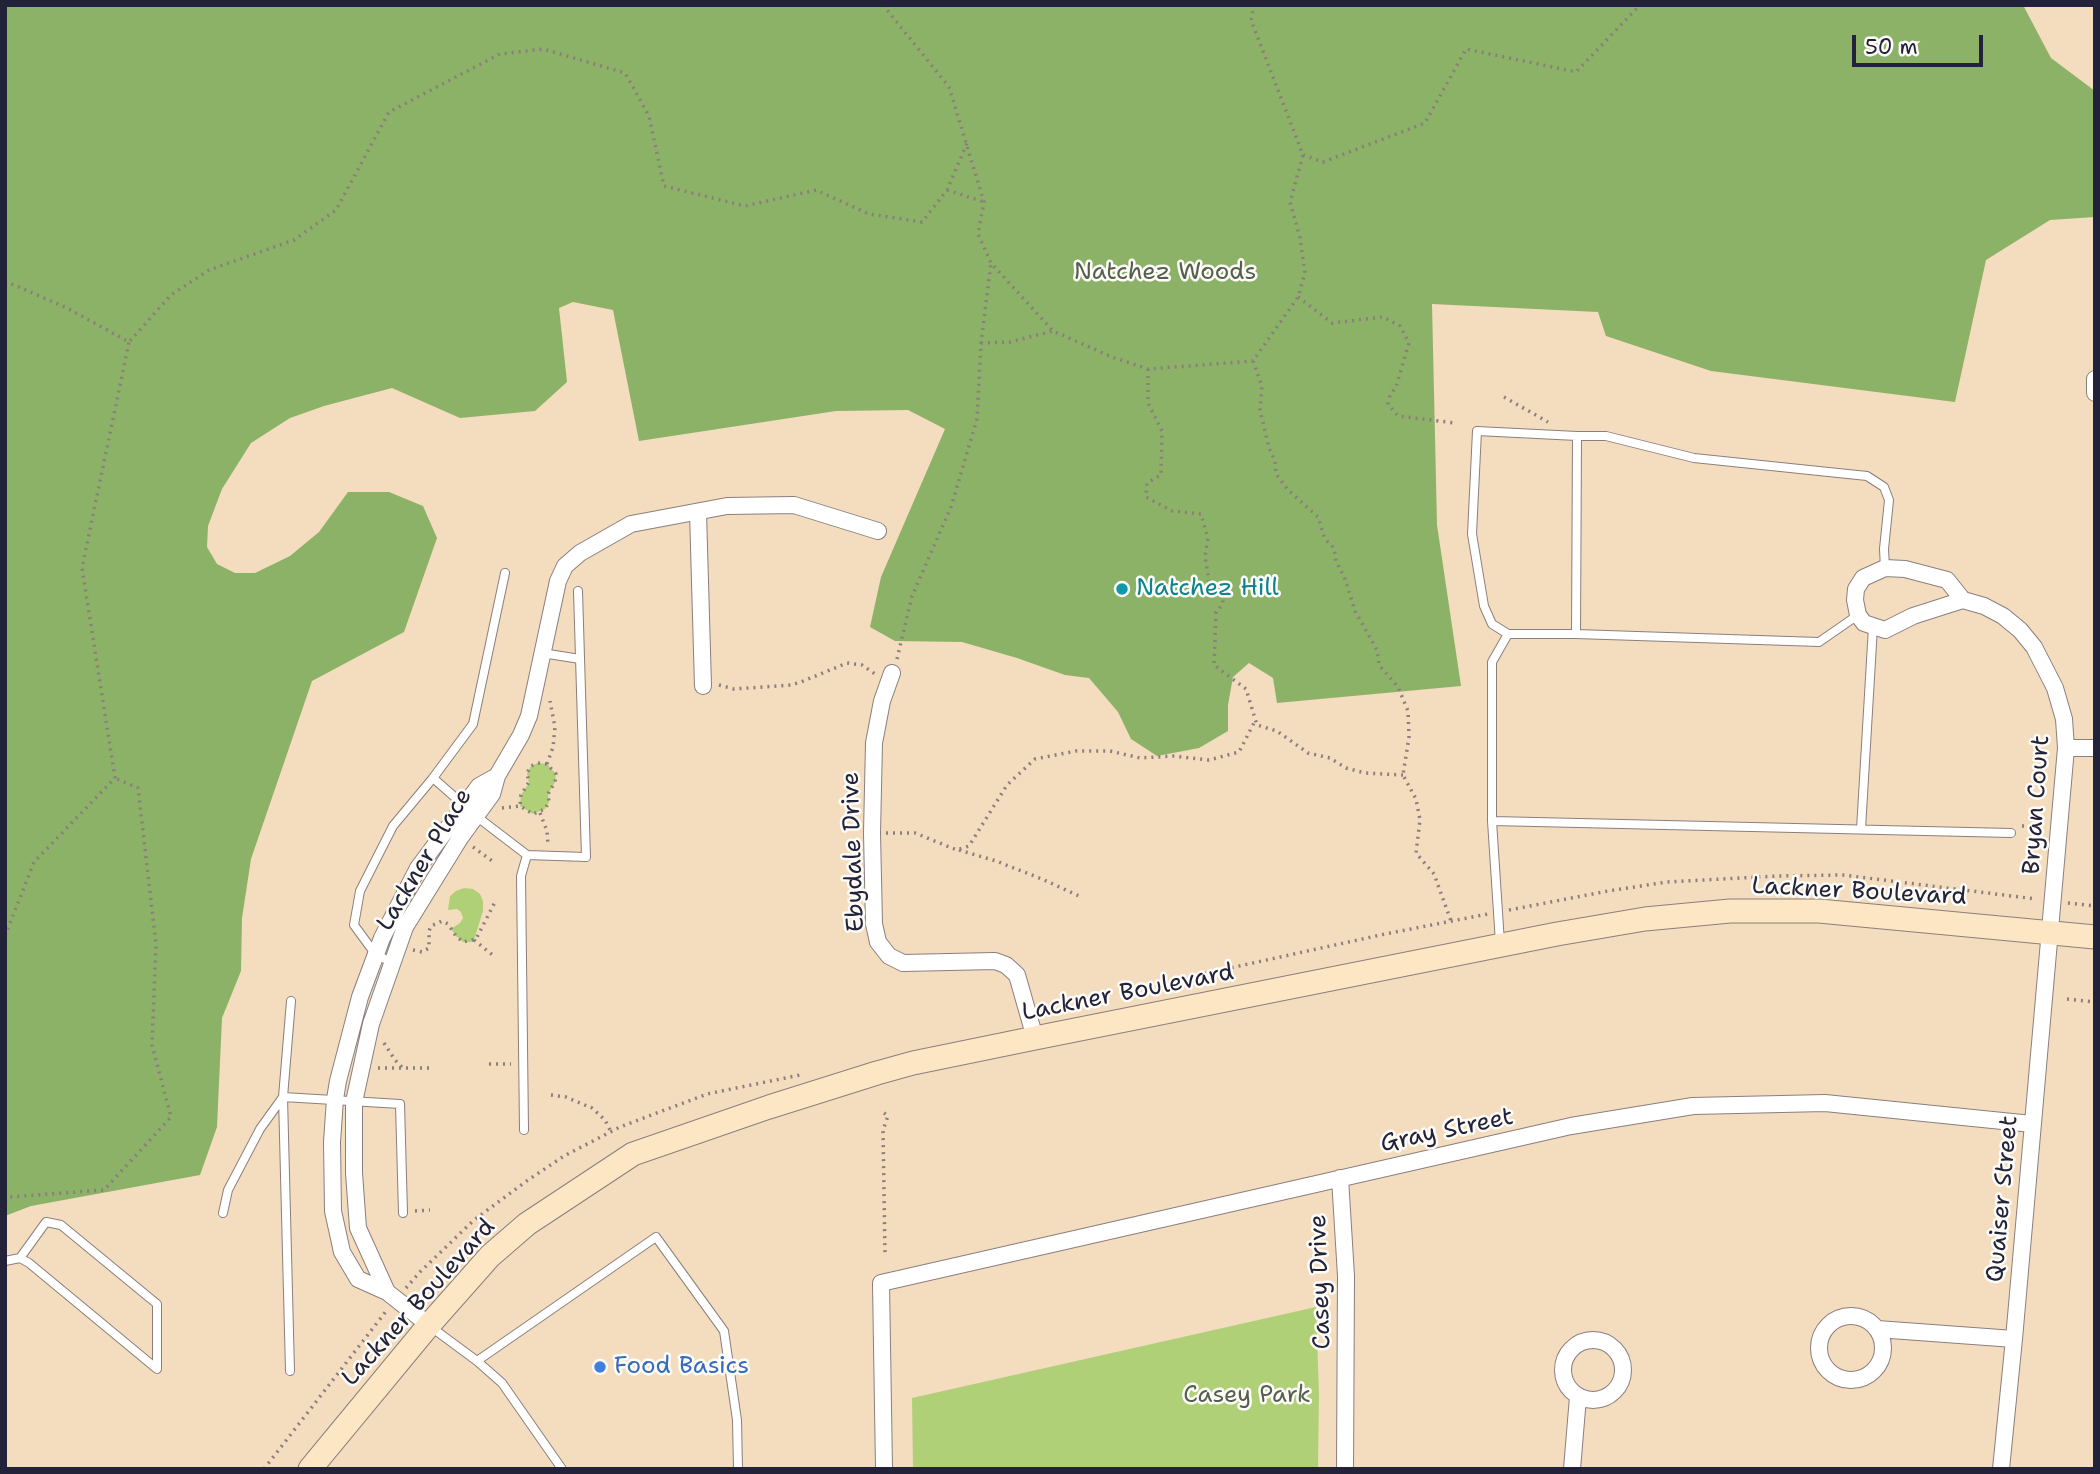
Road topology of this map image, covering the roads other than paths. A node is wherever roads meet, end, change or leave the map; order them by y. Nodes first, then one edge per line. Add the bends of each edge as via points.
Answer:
1 (2095, 379) edge
2 (2095, 393) edge
3 (1577, 436) junction
4 (698, 512) junction
5 (878, 531) dead end
6 (1885, 568) junction
7 (505, 573) dead end
8 (578, 591) dead end
9 (1963, 600) junction
10 (1858, 615) junction
11 (1873, 627) junction
12 (1508, 634) junction
13 (1576, 634) junction
14 (542, 653) junction
15 (580, 659) junction
16 (890, 679) road end
17 (703, 680) road end
18 (2066, 748) junction
19 (2095, 748) edge
20 (497, 776) junction
21 (433, 778) junction
22 (463, 805) junction
23 (477, 816) junction
24 (1492, 821) junction
25 (1861, 829) junction
26 (2011, 833) dead end
27 (527, 855) junction
28 (2050, 932) junction
29 (2095, 937) edge
30 (1500, 946) junction
31 (376, 955) junction
32 (392, 962) junction
33 (291, 1001) dead end
34 (1035, 1038) junction
35 (283, 1097) junction
36 (335, 1099) junction
37 (354, 1102) junction
38 (2032, 1124) junction
39 (524, 1130) dead end
40 (1339, 1178) junction
41 (223, 1213) dead end
42 (403, 1213) dead end
43 (20, 1258) junction
44 (5, 1261) edge
45 (387, 1293) junction
46 (429, 1325) junction
47 (1877, 1329) junction
48 (2014, 1339) junction
49 (477, 1361) junction
50 (290, 1371) dead end
51 (1578, 1397) dead end
52 (310, 1469) edge
53 (562, 1469) edge
54 (738, 1469) edge
55 (884, 1469) edge
56 (1345, 1469) edge
57 (1572, 1469) edge
58 (2001, 1469) edge

1 - 2 street
3 - 6 lane via 1606,436 1694,458 1867,476 1884,487 1889,500
3 - 12 lane via 1477,431 1472,534 1484,606 1492,624
3 - 13 lane
4 - 5 street, Lackner Place via 727,506 794,505
4 - 14 street, Lackner Place via 631,524 565,566
4 - 17 street
6 - 9 street, Bryan Court via 1947,580
6 - 10 street via 1863,578 1856,589
7 - 21 lane via 473,724
8 - 15 lane
9 - 11 street via 1885,630
9 - 18 street, Bryan Court via 2003,616 2034,647 2055,688
10 - 11 street
10 - 13 lane via 1819,642
11 - 25 lane
12 - 13 lane
12 - 24 lane via 1492,662
14 - 15 lane
14 - 20 street, Lackner Place via 529,716
15 - 27 lane via 586,857
16 - 34 street, Ebydale Drive via 874,743 872,834 878,942 889,956 903,963 995,961 1006,965 1017,975
18 - 19 street
18 - 28 street, Bryan Court
20 - 22 street, Lackner Place via 479,786
20 - 23 street, Lackner Place via 492,794
21 - 22 lane
21 - 31 lane via 393,826 360,891 354,925
22 - 23 lane
22 - 31 street, Lackner Place via 418,868
23 - 27 lane
23 - 32 street, Lackner Place via 405,927
24 - 25 lane
24 - 30 lane
25 - 26 lane
27 - 39 lane via 521,876
28 - 29 main road, Lackner Boulevard
28 - 30 main road, Lackner Boulevard via 1819,911 1730,911 1645,919
28 - 38 street, Quaiser Street
30 - 34 main road, Lackner Boulevard
31 - 32 lane
31 - 36 street, Lackner Place via 360,997
32 - 37 street, Lackner Place
33 - 35 lane
34 - 46 main road, Lackner Boulevard via 877,1073 633,1154 527,1224 490,1256
35 - 36 lane
35 - 41 lane via 260,1129 228,1190
35 - 50 lane
36 - 37 lane
36 - 45 street, Lackner Place via 333,1211 342,1252 358,1279
37 - 42 lane via 400,1104
37 - 45 street, Lackner Place via 358,1228
38 - 40 street, Gray Street via 1825,1102 1693,1106 1571,1126
38 - 48 street, Quaiser Street
40 - 55 street, Gray Street via 881,1283
40 - 56 street, Casey Drive via 1346,1276
43 - 43 lane via 29,1263 157,1369 157,1304 61,1225 46,1222
43 - 44 lane
45 - 46 street, Lackner Place
46 - 49 lane
46 - 52 main road, Lackner Boulevard
47 - 47 street via 1864,1318 1849,1315 1830,1323 1819,1345 1825,1368 1842,1379 1865,1377 1883,1351
47 - 48 street
48 - 58 street, Quaiser Street
49 - 53 lane via 502,1383
49 - 54 lane via 656,1237 723,1331 737,1420
51 - 57 street

